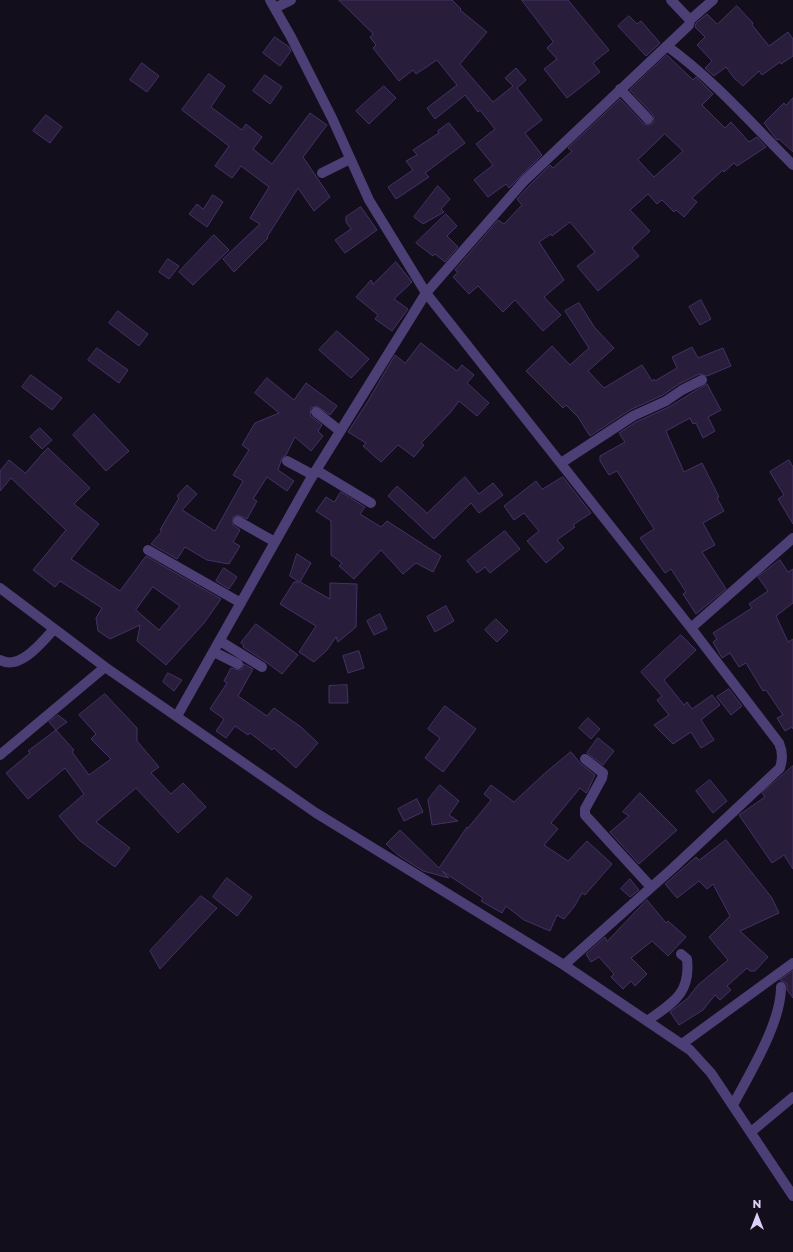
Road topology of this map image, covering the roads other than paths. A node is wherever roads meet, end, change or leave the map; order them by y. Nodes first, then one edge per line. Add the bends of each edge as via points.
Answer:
1 (290, 0) edge
2 (671, 0) edge
3 (713, 0) edge
4 (273, 4) edge
5 (690, 20) junction
6 (667, 46) junction
7 (620, 89) junction
8 (648, 120) dead end
9 (350, 159) junction
10 (793, 165) edge
11 (322, 173) dead end
12 (426, 293) junction
13 (702, 380) dead end
14 (316, 412) dead end
15 (340, 431) junction
16 (287, 461) dead end
17 (561, 463) junction
18 (315, 473) junction
19 (371, 503) dead end
20 (238, 521) dead end
21 (793, 538) edge
22 (275, 542) junction
23 (148, 550) dead end
24 (0, 588) edge
25 (241, 603) junction
26 (691, 628) junction
27 (54, 629) junction
28 (220, 641) junction
29 (214, 652) junction
30 (0, 660) edge
31 (238, 664) dead end
32 (105, 667) junction
33 (262, 667) dead end
34 (177, 716) junction
35 (0, 754) edge
36 (585, 759) dead end
37 (652, 887) junction
38 (681, 954) dead end
39 (793, 963) edge
40 (564, 965) junction
41 (780, 987) dead end
42 (647, 1021) junction
43 (682, 1044) junction
44 (793, 1097) edge
45 (733, 1105) junction
46 (751, 1132) junction
47 (793, 1196) edge

1 - 4 street
2 - 5 street
3 - 5 street
4 - 9 street via 332,118
5 - 6 street via 689,25
6 - 7 street
6 - 10 street via 712,82
7 - 8 street
7 - 12 street via 524,181
9 - 11 street
9 - 12 street via 369,200
12 - 15 street
12 - 17 street
13 - 17 street via 633,416
14 - 15 street
15 - 18 street
16 - 18 street
17 - 26 street
18 - 19 street
18 - 22 street
20 - 22 street
21 - 26 street
22 - 25 street
23 - 25 street
24 - 27 street
25 - 28 street
26 - 37 street via 778,743 783,756 780,768
27 - 30 street via 40,644 15,662 6,663
27 - 32 street
28 - 29 street
28 - 33 street
29 - 31 street
29 - 34 street
32 - 34 street
32 - 35 street
34 - 40 street via 316,814
36 - 37 street via 602,773 602,778 585,809 585,815
37 - 40 street
38 - 42 street via 687,959 686,986 671,1004
39 - 43 street
40 - 42 street
41 - 45 street via 774,1019
42 - 43 street
43 - 45 street via 711,1073
44 - 46 street
45 - 46 street
46 - 47 street

